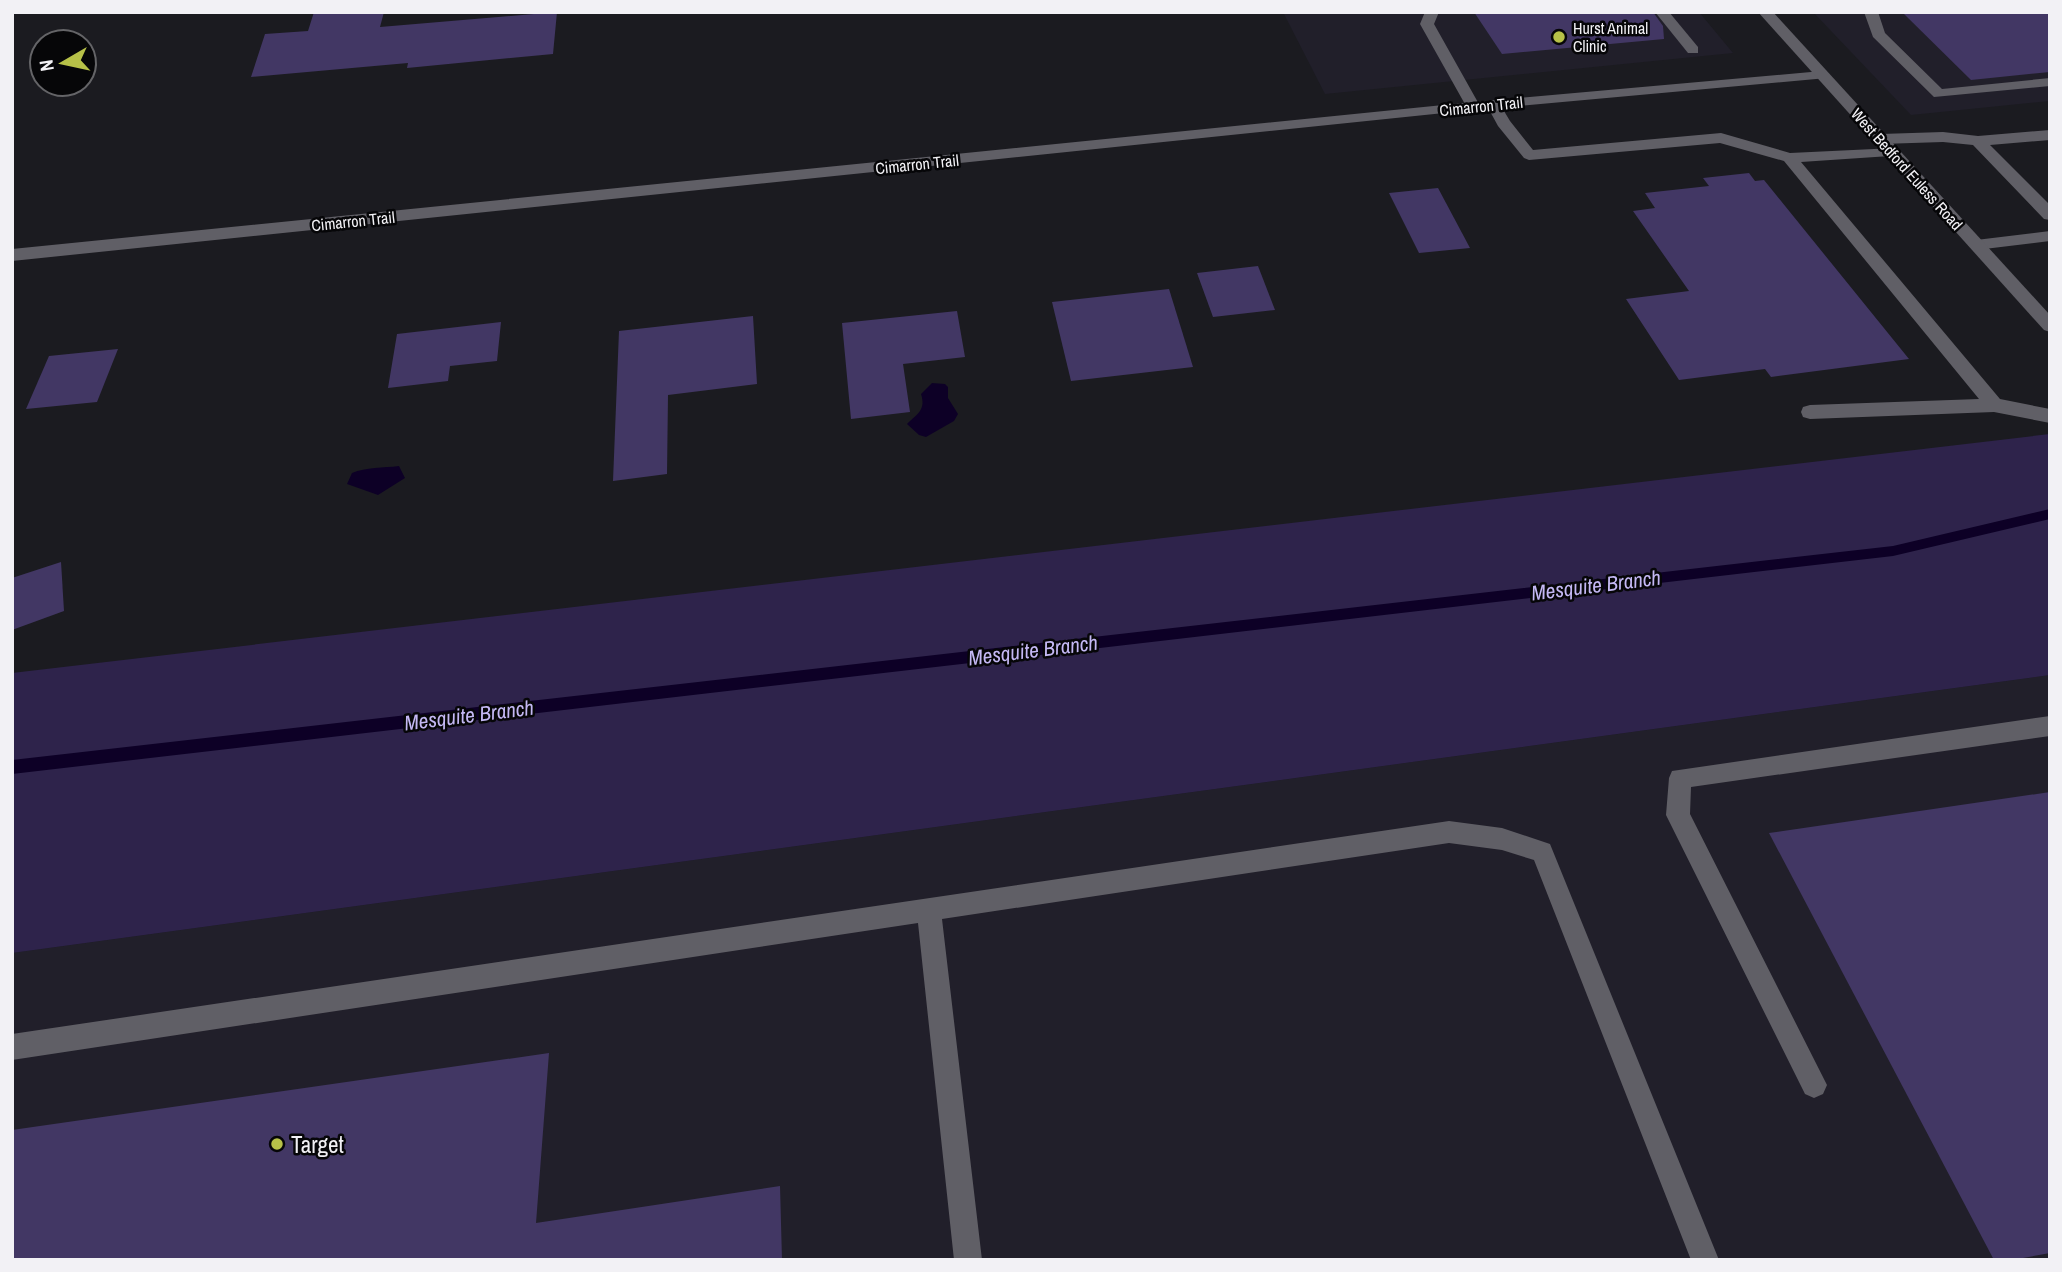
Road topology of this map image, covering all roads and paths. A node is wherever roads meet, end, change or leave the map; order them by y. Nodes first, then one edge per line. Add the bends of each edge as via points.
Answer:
1 (1432, 12) edge
2 (1662, 12) edge
3 (1765, 12) edge
4 (1871, 12) edge
5 (1693, 50) dead end
6 (1822, 75) junction
7 (2050, 82) edge
8 (1493, 104) junction
9 (1473, 106) junction
10 (2050, 135) edge
11 (1978, 141) junction
12 (1885, 145) junction
13 (1789, 158) junction
14 (2050, 215) edge
15 (2050, 236) edge
16 (1976, 245) junction
17 (12, 255) edge
18 (2050, 326) edge
19 (1994, 405) junction
20 (1810, 412) dead end
21 (2050, 416) edge
22 (2050, 726) edge
23 (929, 910) junction
24 (12, 1047) edge
25 (1815, 1085) dead end
26 (968, 1260) edge
27 (1705, 1260) edge

1 - 9 street via 1427,24
2 - 5 street
3 - 6 street, West Bedford Euless Road
4 - 7 street via 1878,33 1939,94
6 - 8 street, Cimarron Trail
6 - 12 street, West Bedford Euless Road
8 - 9 street, Cimarron Trail
8 - 13 street via 1529,155 1721,138
9 - 17 street, Cimarron Trail
10 - 11 street
11 - 12 street via 1943,137
11 - 14 street
12 - 13 street
12 - 16 street, West Bedford Euless Road
13 - 19 street
15 - 16 street
16 - 18 street, West Bedford Euless Road
19 - 20 street
19 - 21 street
22 - 25 street via 1680,778 1678,816
23 - 24 street
23 - 26 street
23 - 27 street via 1449,832 1502,839 1542,852

